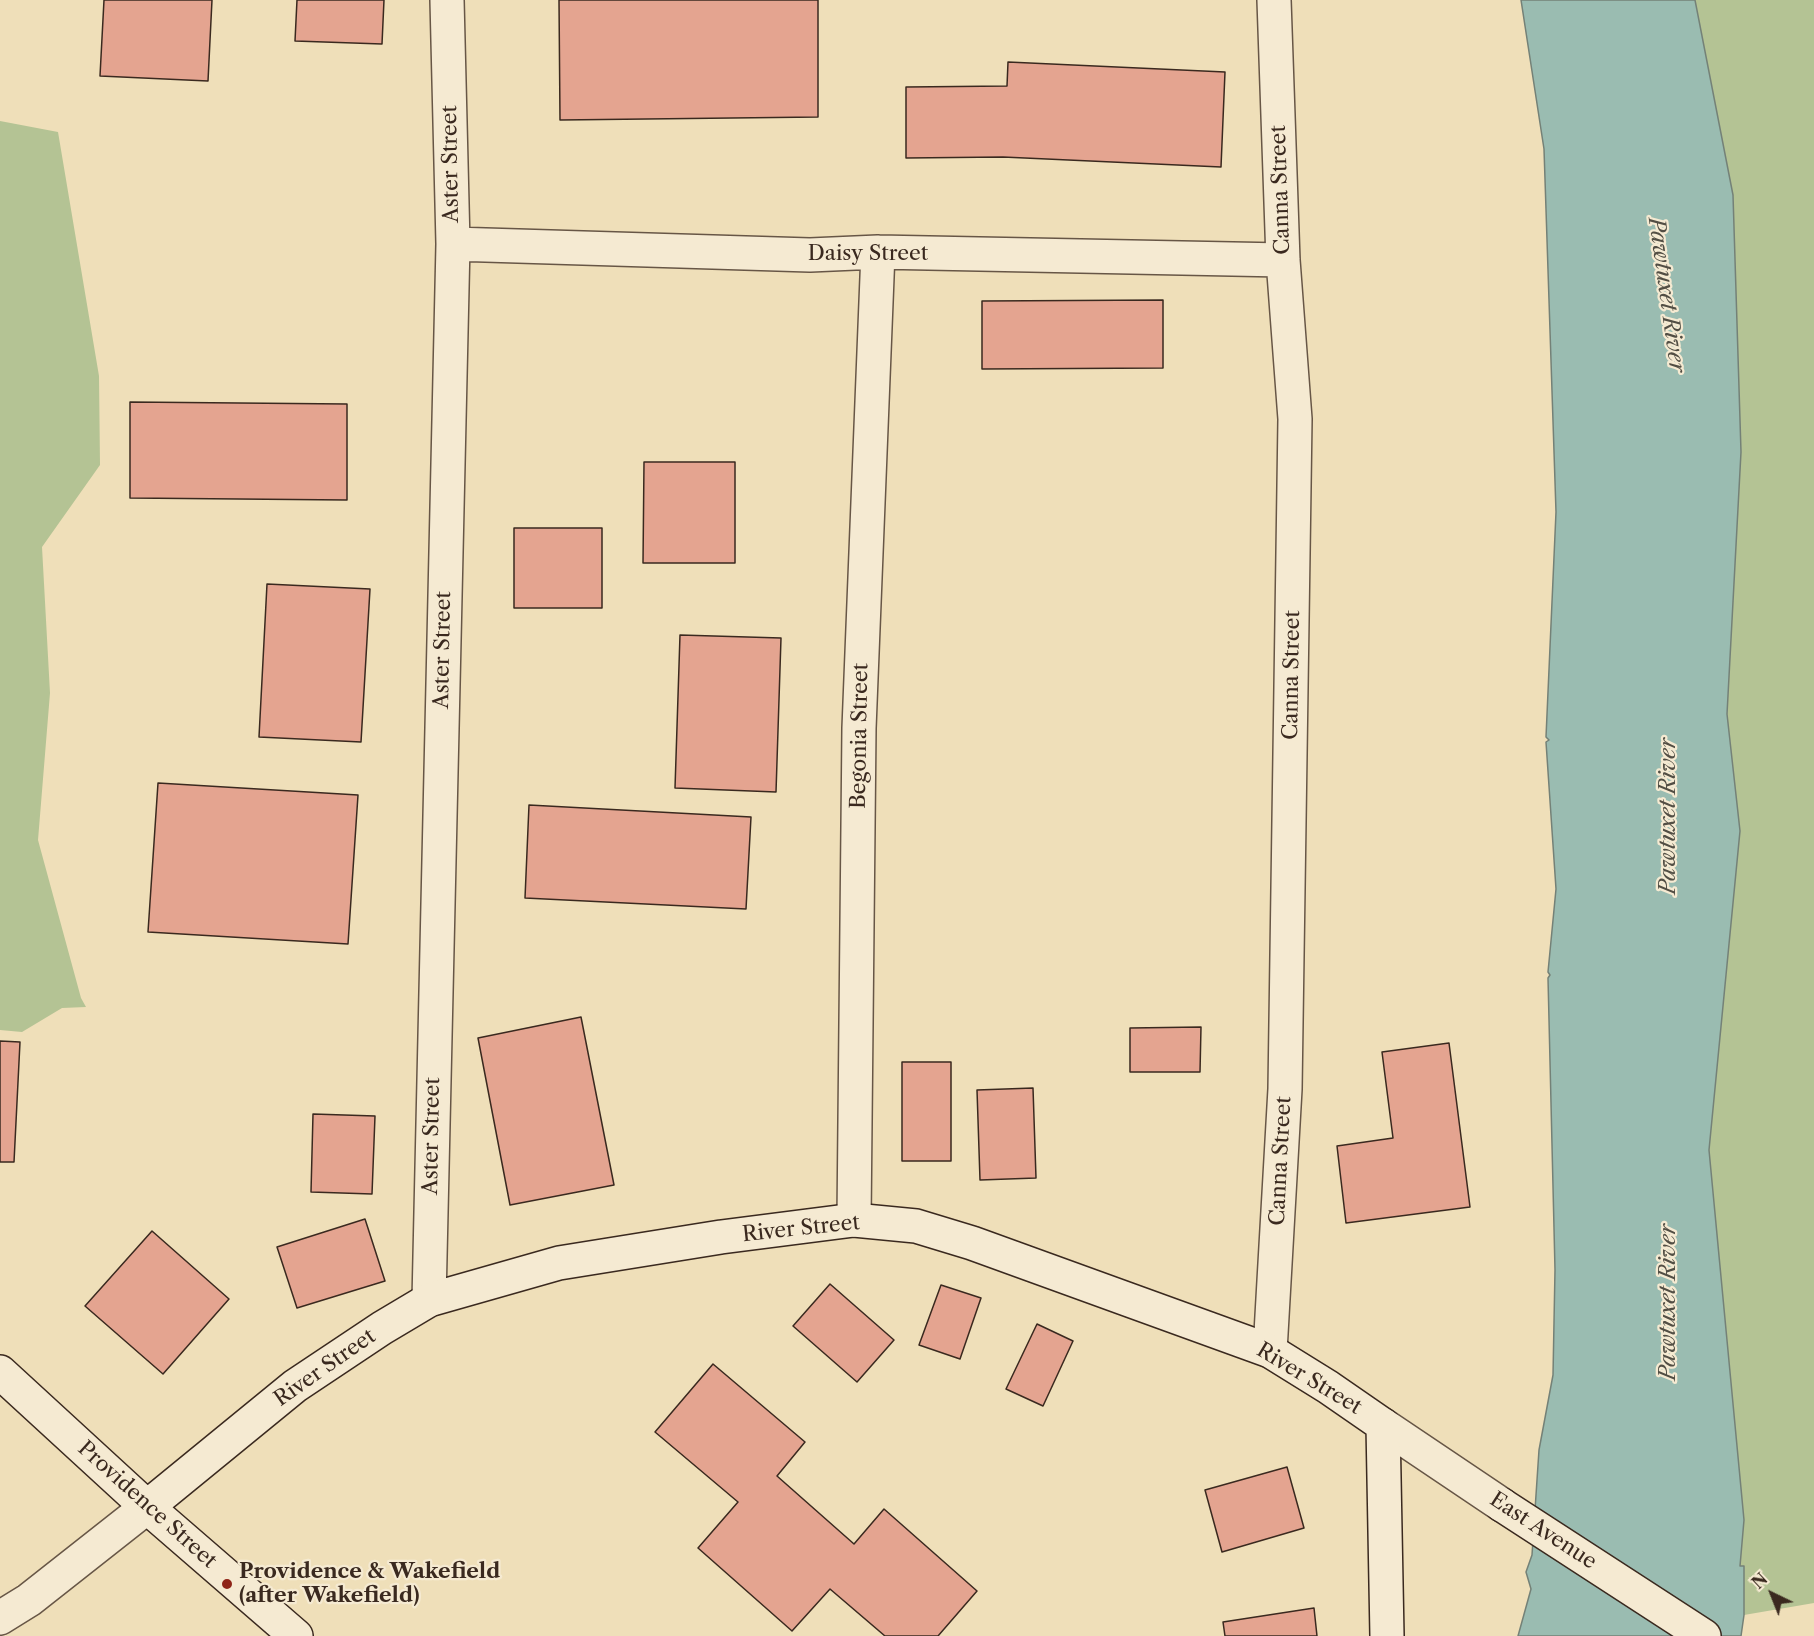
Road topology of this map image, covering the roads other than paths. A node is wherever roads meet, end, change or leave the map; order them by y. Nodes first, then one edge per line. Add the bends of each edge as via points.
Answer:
1 (447, 0) edge
2 (1274, 0) edge
3 (453, 244) junction
4 (878, 252) junction
5 (1283, 260) junction
6 (854, 1220) junction
7 (429, 1300) junction
8 (1270, 1351) junction
9 (0, 1372) edge
10 (1383, 1425) junction
11 (147, 1507) junction
12 (0, 1618) edge
13 (296, 1636) edge
14 (1387, 1636) edge
15 (1704, 1636) edge

1 - 3 street, Aster Street
2 - 5 street, Canna Street
3 - 4 street, Daisy Street via 810,255
3 - 7 street, Aster Street
4 - 5 street, Daisy Street
4 - 6 street, Begonia Street via 859,728
5 - 8 street, Canna Street via 1295,418 1285,1089
6 - 7 street, River Street via 560,1263
6 - 8 street, River Street via 916,1226
7 - 11 street, River Street via 295,1386
8 - 10 street, River Street
9 - 11 street, Providence Street
10 - 14 street, River Street
10 - 15 street, East Avenue
11 - 12 street, River Street via 29,1600
11 - 13 street, Providence Street

